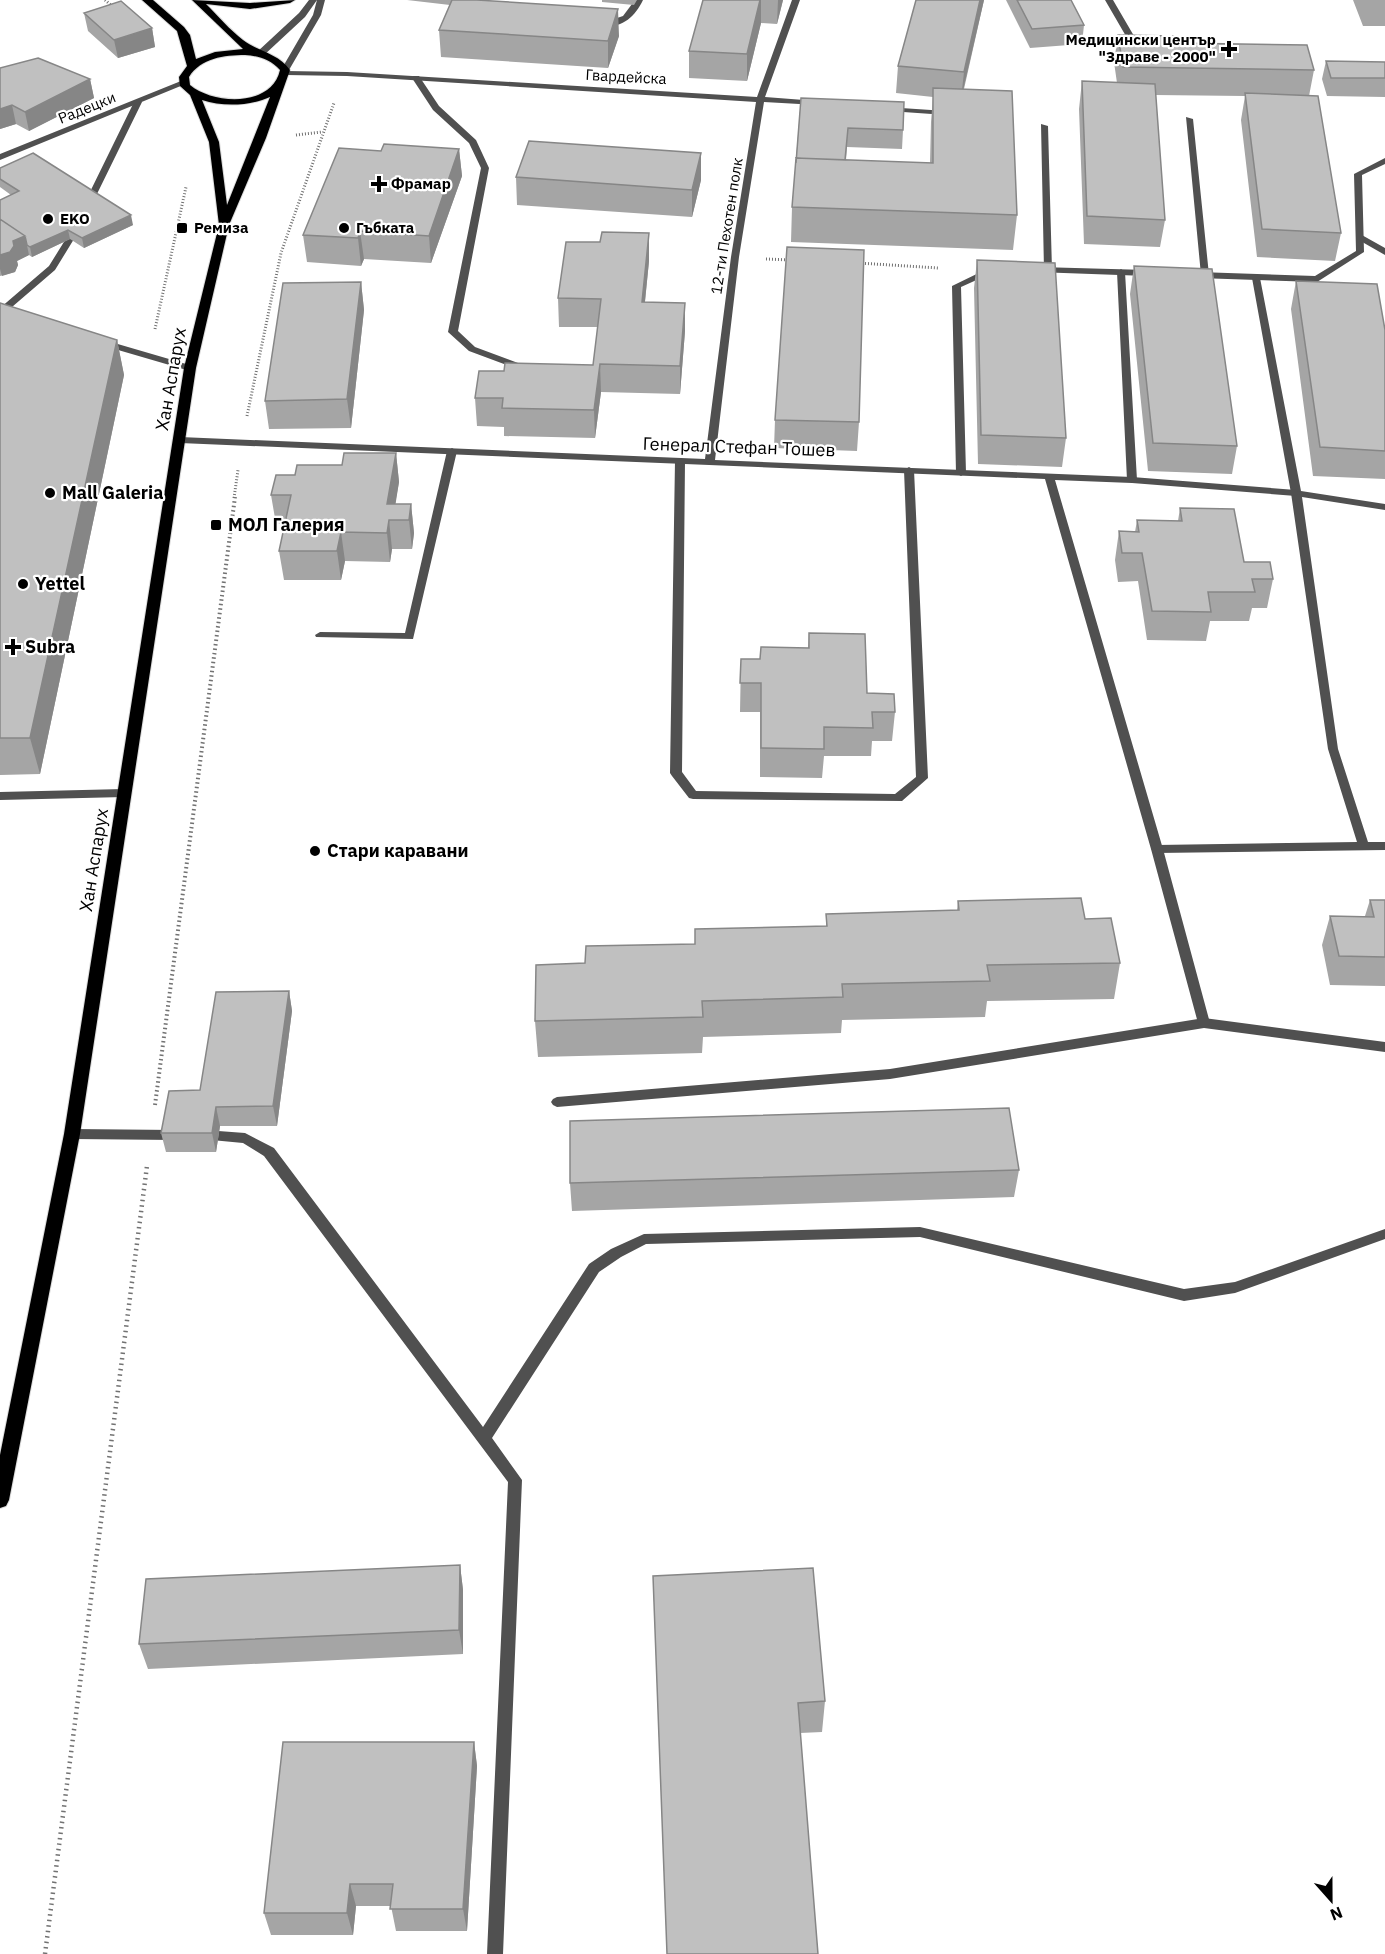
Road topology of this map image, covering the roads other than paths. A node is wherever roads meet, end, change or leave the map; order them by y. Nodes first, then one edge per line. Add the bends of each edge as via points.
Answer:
1 (147, 0) edge
2 (199, 0) edge
3 (290, 0) edge
4 (313, 0) edge
5 (321, 0) edge
6 (639, 0) edge
7 (796, 0) edge
8 (1108, 0) edge
9 (593, 24) edge
10 (1140, 52) edge
11 (258, 54) junction
12 (192, 66) junction
13 (285, 72) junction
14 (416, 78) junction
15 (184, 83) junction
16 (279, 87) junction
17 (195, 96) junction
18 (761, 98) junction
19 (138, 102) junction
20 (833, 104) edge
21 (880, 108) edge
22 (952, 114) edge
23 (1189, 119) dead end
24 (1044, 126) dead end
25 (0, 157) edge
26 (1385, 161) edge
27 (91, 198) edge
28 (224, 225) junction
29 (1360, 237) junction
30 (70, 239) edge
31 (1385, 252) edge
32 (1002, 270) edge
33 (1025, 270) edge
34 (1048, 270) junction
35 (1120, 272) junction
36 (1162, 274) edge
37 (1184, 274) edge
38 (1204, 275) junction
39 (1256, 278) junction
40 (1, 311) edge
41 (13, 315) edge
42 (93, 339) edge
43 (190, 368) junction
44 (530, 371) edge
45 (180, 440) junction
46 (452, 451) junction
47 (680, 461) junction
48 (710, 462) junction
49 (909, 471) junction
50 (961, 473) junction
51 (1049, 476) junction
52 (1132, 480) junction
53 (1296, 493) junction
54 (1385, 507) edge
55 (320, 635) dead end
56 (124, 792) junction
57 (0, 796) edge
58 (1385, 846) edge
59 (1364, 847) junction
60 (1157, 849) junction
61 (1204, 1023) junction
62 (1385, 1047) edge
63 (557, 1102) dead end
64 (72, 1134) junction
65 (1385, 1234) edge
66 (484, 1438) junction
67 (0, 1500) edge
68 (495, 1954) edge

1 - 12 main road via 185,34
2 - 3 main road via 250,6
2 - 11 main road via 238,41
4 - 11 street
5 - 13 street via 317,15
6 - 9 street via 632,16 620,23
7 - 18 street, 12-ти Пехотен полк
8 - 10 street
11 - 12 main road via 221,54
11 - 13 main road via 277,61
12 - 15 main road
13 - 14 street, Гвардейска
13 - 16 main road, Хан Аспарух
14 - 18 street, Гвардейска
14 - 44 street via 436,108 473,142 484,168 453,332 472,349
15 - 17 main road, Хан Аспарух
15 - 19 street, Радецки
16 - 17 main road via 262,97 239,102
16 - 28 main road, Хан Аспарух
17 - 28 main road, Хан Аспарух via 214,142
18 - 20 street, Гвардейска
18 - 48 street, 12-ти Пехотен полк via 735,257
19 - 25 street, Радецки
19 - 27 street
21 - 22 street
23 - 38 street
24 - 34 street
26 - 29 street via 1358,174
28 - 43 main road, Хан Аспарух
29 - 31 street
29 - 39 street via 1360,252 1317,279
30 - 40 street via 52,268
32 - 50 street via 990,270 956,286
33 - 34 street
34 - 35 street
35 - 36 street
35 - 52 street
37 - 38 street
38 - 39 street
39 - 53 street
40 - 41 street
42 - 43 street
43 - 45 main road, Хан Аспарух
45 - 46 street, Генерал Стефан Тошев
45 - 56 main road, Хан Аспарух
46 - 47 street, Генерал Стефан Тошев
46 - 55 street via 409,637
47 - 48 street, Генерал Стефан Тошев
47 - 49 street via 676,773 693,795 898,798 922,778
48 - 49 street, Генерал Стефан Тошев
49 - 50 street, Генерал Стефан Тошев
50 - 51 street, Генерал Стефан Тошев
51 - 52 street, Генерал Стефан Тошев
51 - 60 street
52 - 53 street, Генерал Стефан Тошев
53 - 54 street, Генерал Стефан Тошев
53 - 59 street via 1333,749
56 - 57 street
56 - 64 main road, Хан Аспарух
58 - 59 street
59 - 60 street
60 - 61 street
61 - 62 street
61 - 63 street via 890,1074
64 - 66 street via 244,1138 269,1152
64 - 67 main road, Хан Аспарух
65 - 66 street via 1235,1287 1184,1295 920,1232 644,1239 594,1268
66 - 68 street via 515,1480

